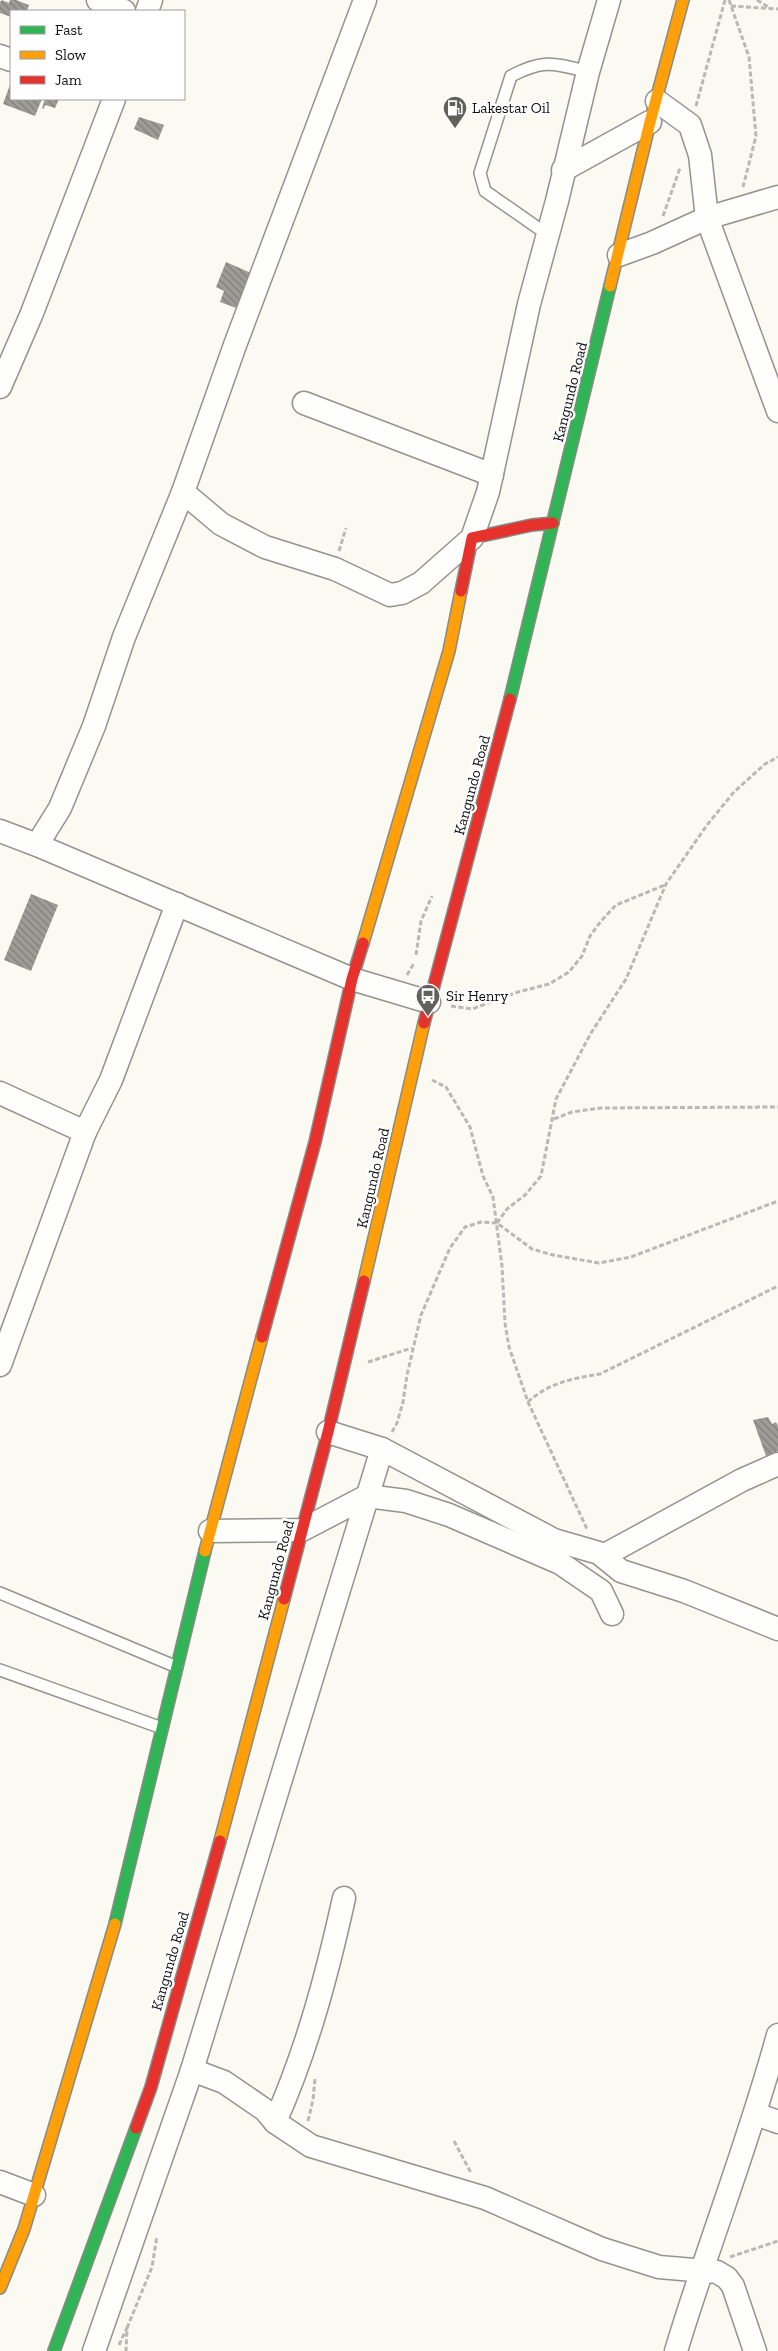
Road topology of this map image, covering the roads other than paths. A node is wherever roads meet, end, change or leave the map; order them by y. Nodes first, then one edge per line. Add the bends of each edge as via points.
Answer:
1 (98, 0) edge
2 (365, 0) edge
3 (609, 0) edge
4 (683, 0) edge
5 (122, 10) edge
6 (588, 72) junction
7 (114, 100) edge
8 (656, 101) junction
9 (650, 122) junction
10 (563, 170) junction
11 (778, 197) edge
12 (708, 218) junction
13 (548, 235) junction
14 (619, 255) junction
15 (0, 386) edge
16 (304, 403) dead end
17 (778, 411) edge
18 (492, 475) junction
19 (183, 492) junction
20 (553, 523) junction
21 (472, 538) junction
22 (0, 832) edge
23 (37, 845) junction
24 (177, 904) junction
25 (352, 980) junction
26 (429, 1002) junction
27 (0, 1093) edge
28 (86, 1132) junction
29 (0, 1365) edge
30 (328, 1432) junction
31 (382, 1449) junction
32 (778, 1464) edge
33 (367, 1496) junction
34 (302, 1530) junction
35 (210, 1531) junction
36 (601, 1554) junction
37 (0, 1593) edge
38 (612, 1614) dead end
39 (778, 1629) edge
40 (178, 1667) junction
41 (0, 1670) edge
42 (162, 1728) junction
43 (344, 1898) dead end
44 (778, 2035) edge
45 (192, 2070) junction
46 (756, 2114) junction
47 (275, 2122) junction
48 (778, 2122) edge
49 (0, 2182) edge
50 (34, 2195) junction
51 (700, 2270) junction
52 (0, 2288) edge
53 (54, 2351) edge
54 (94, 2351) edge
55 (676, 2351) edge
56 (755, 2351) edge

1 - 5 street
2 - 19 street
3 - 6 street
4 - 8 main road, Kangundo Road
6 - 10 street
6 - 13 lane via 553,63 531,66 511,76 480,173 484,190
7 - 15 street via 36,304
8 - 9 main road, Kangundo Road
8 - 12 street via 690,126 700,155
9 - 10 street
9 - 14 main road, Kangundo Road
10 - 13 street
11 - 12 street
12 - 14 street
12 - 17 street
13 - 18 street via 529,304
14 - 20 main road, Kangundo Road
16 - 18 street
18 - 21 street
19 - 21 street via 221,524 266,548 335,569 390,595 421,583
19 - 23 street via 124,637 94,726 60,808
20 - 21 main road
20 - 26 main road, Kangundo Road via 512,692
21 - 25 main road via 449,652
22 - 23 street
23 - 24 street
24 - 25 street
24 - 28 street via 111,1080
25 - 26 street
25 - 35 main road via 315,1142
26 - 30 main road, Kangundo Road
27 - 28 street
28 - 29 street
30 - 31 street
30 - 34 main road, Kangundo Road
31 - 33 street
31 - 36 street via 554,1540
32 - 36 street
33 - 34 street
33 - 38 street via 406,1502 449,1515 560,1563 601,1591
33 - 45 street
34 - 35 street
34 - 53 main road, Kangundo Road via 151,2087
35 - 40 main road
36 - 39 street via 621,1571 684,1591
37 - 40 lane
40 - 42 main road
41 - 42 lane
42 - 50 main road via 111,1940
43 - 47 street via 311,2030
44 - 46 street
45 - 47 street via 224,2082 265,2110
45 - 54 street
46 - 48 street
46 - 51 street
47 - 51 street via 311,2146 485,2198 602,2249 659,2267
49 - 50 street
50 - 52 main road
51 - 55 street
51 - 56 street via 717,2272 730,2282

